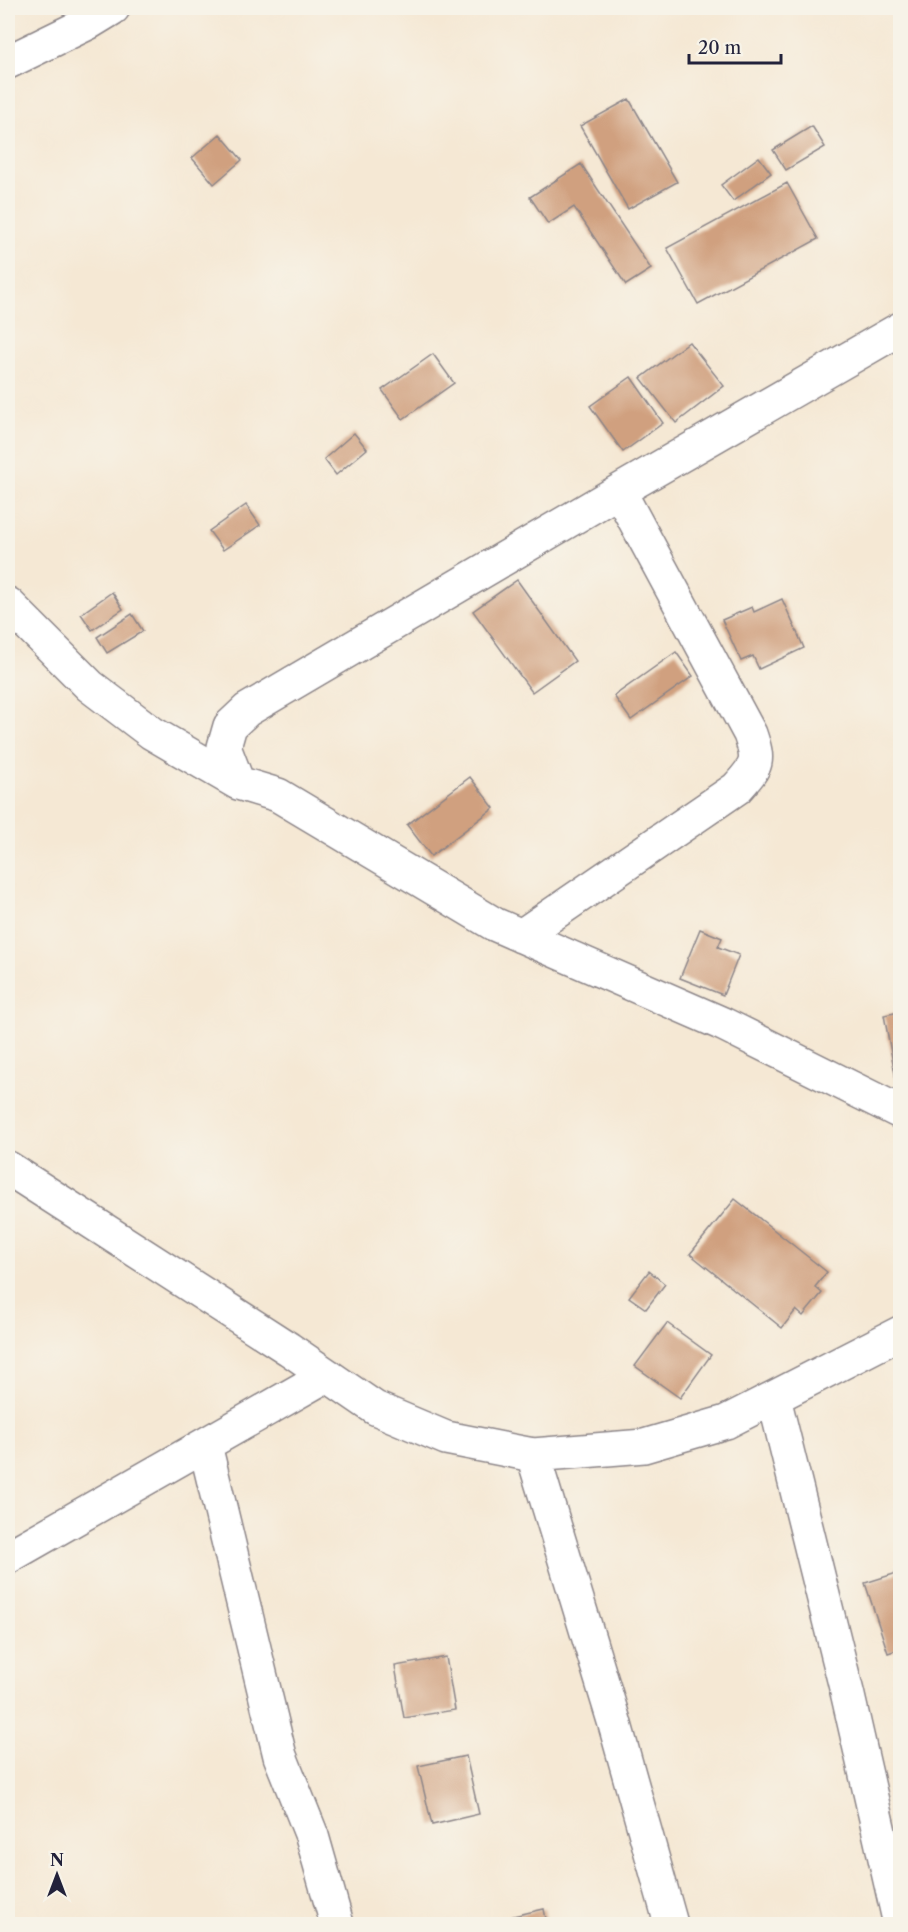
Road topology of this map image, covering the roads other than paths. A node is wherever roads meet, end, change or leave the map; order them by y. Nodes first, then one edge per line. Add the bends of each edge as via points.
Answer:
1 (113, 8) edge
2 (8, 62) edge
3 (900, 329) edge
4 (619, 491) junction
5 (8, 604) edge
6 (238, 783) junction
7 (521, 936) junction
8 (900, 1112) edge
9 (8, 1168) edge
10 (900, 1333) edge
11 (327, 1375) junction
12 (774, 1398) junction
13 (205, 1445) junction
14 (532, 1455) junction
15 (8, 1557) edge
16 (337, 1924) edge
17 (671, 1924) edge
18 (900, 1924) edge

1 - 2 street
3 - 4 street
4 - 6 street via 247,710 230,726 224,747
4 - 7 street via 750,734 757,755 752,771 737,788
5 - 6 street via 90,686 152,733
6 - 7 street via 278,795 494,924
7 - 8 street via 723,1024
9 - 11 street
10 - 12 street
11 - 13 street
11 - 14 street via 375,1408 446,1438
12 - 14 street via 726,1422 644,1446
12 - 18 street
13 - 15 street
13 - 16 street via 280,1756 312,1836
14 - 17 street via 614,1721

